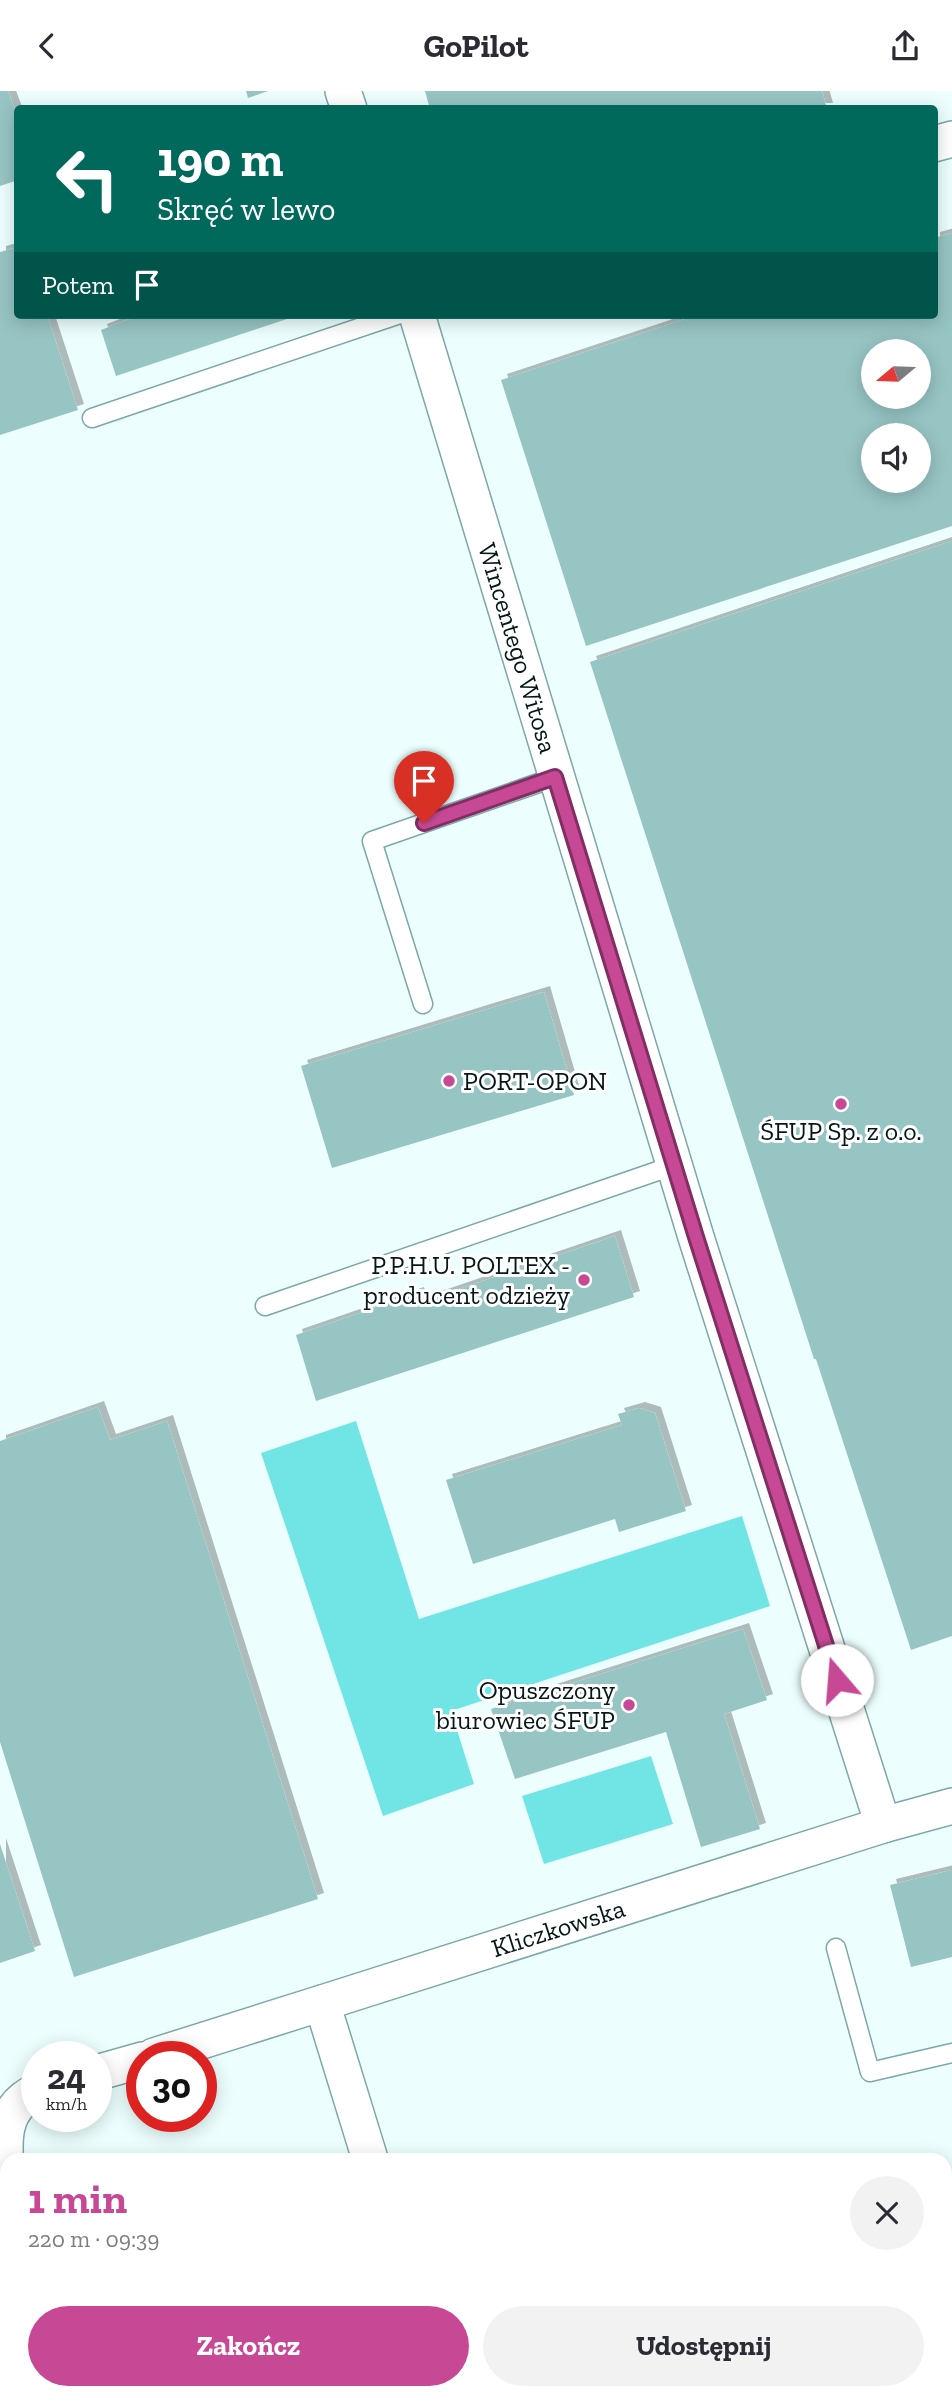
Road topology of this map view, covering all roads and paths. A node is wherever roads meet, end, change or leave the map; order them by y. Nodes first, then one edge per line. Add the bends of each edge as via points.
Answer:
1 (385, 319) edge
2 (418, 319) edge
3 (92, 418) dead end
4 (555, 777) junction
5 (423, 1005) dead end
6 (675, 1165) junction
7 (265, 1307) dead end
8 (952, 1806) edge
9 (883, 1825) junction
10 (836, 1948) dead end
11 (322, 2003) junction
12 (202, 2041) edge
13 (952, 2053) edge
14 (21, 2100) edge
15 (4, 2153) edge
16 (368, 2153) edge

1 - 3 lane
2 - 4 street, Wincentego Witosa
4 - 5 lane via 372,841
4 - 6 street, Wincentego Witosa
6 - 7 lane
6 - 9 street, Wincentego Witosa
8 - 9 street, Kliczkowska
9 - 11 street, Kliczkowska
10 - 13 lane via 870,2072
11 - 12 street, Kliczkowska
11 - 16 street
14 - 15 street via 8,2121

